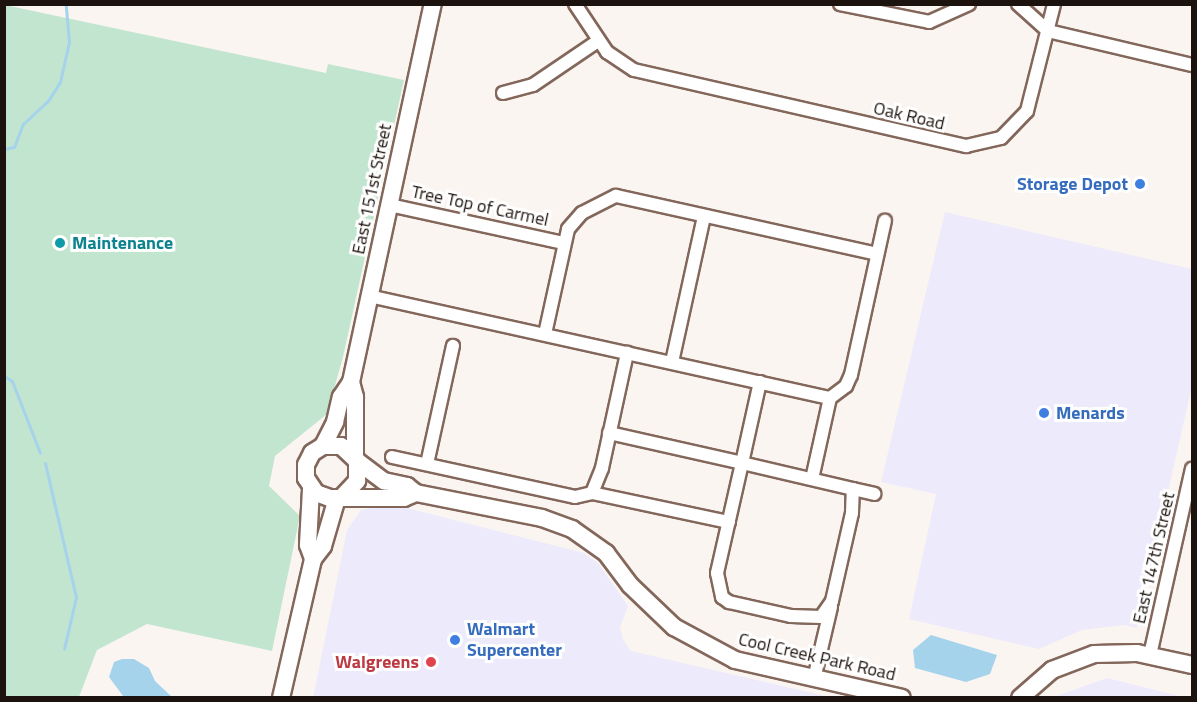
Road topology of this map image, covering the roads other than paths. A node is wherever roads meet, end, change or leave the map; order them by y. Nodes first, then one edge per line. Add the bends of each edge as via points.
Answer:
1 (433, 4) edge
2 (575, 4) edge
3 (840, 4) edge
4 (969, 4) edge
5 (1018, 4) edge
6 (1054, 4) edge
7 (1048, 31) junction
8 (598, 41) junction
9 (1192, 65) edge
10 (503, 93) dead end
11 (389, 204) junction
12 (704, 216) junction
13 (885, 221) dead end
14 (564, 243) junction
15 (877, 254) junction
16 (369, 296) junction
17 (545, 334) junction
18 (453, 346) dead end
19 (627, 352) junction
20 (672, 362) junction
21 (351, 382) junction
22 (760, 382) junction
23 (830, 398) junction
24 (609, 433) junction
25 (322, 446) junction
26 (392, 457) dead end
27 (356, 460) junction
28 (742, 462) junction
29 (427, 465) junction
30 (1192, 469) edge
31 (812, 479) junction
32 (311, 489) junction
33 (853, 489) junction
34 (416, 493) junction
35 (592, 493) junction
36 (874, 494) dead end
37 (340, 497) junction
38 (729, 522) junction
39 (313, 559) junction
40 (832, 601) junction
41 (1150, 655) junction
42 (1192, 665) edge
43 (814, 679) junction
44 (282, 698) edge
45 (902, 698) edge
46 (1020, 698) edge

1 - 11 street, East 151st Street
2 - 8 street, Oak Road
3 - 4 street via 929,22
5 - 7 street
6 - 7 street, Oak Road
7 - 8 street, Oak Road via 1033,97 1019,124 991,143 966,146 651,76 622,65
7 - 9 street
8 - 10 street via 533,85
11 - 14 street, Tree Top of Carmel
11 - 16 street, East 151st Street
12 - 14 street, Tree Top of Carmel via 616,196 582,213 568,229
12 - 15 street, Tree Top of Carmel
12 - 20 street
13 - 15 street
14 - 17 street, Tree Top of Carmel
15 - 23 street via 851,375 846,386
16 - 17 street
16 - 21 street, East 151st Street
17 - 19 street
18 - 29 street
19 - 20 street
19 - 24 street
20 - 22 street
21 - 25 street, East 151st Street
21 - 27 street, East 151st Street via 355,397
22 - 23 street
22 - 28 street
23 - 31 street
24 - 28 street
24 - 35 street via 596,490
25 - 27 street via 341,446
25 - 32 street via 312,453 306,465
26 - 29 street
27 - 34 street, Cool Creek Park Road via 384,481 407,486
27 - 37 street via 357,481
28 - 31 street
28 - 38 street
29 - 35 street via 575,497
30 - 41 street, East 147th Street
31 - 33 street
32 - 37 street via 323,497
32 - 39 street via 308,545
33 - 36 street
33 - 40 street via 852,513
34 - 37 street, Cool Creek Park Road via 404,498
34 - 43 street, Cool Creek Park Road via 542,518 572,529 606,553 643,599 693,640 735,660
35 - 38 street
37 - 39 street via 323,546
38 - 40 street via 717,573 722,597 729,602 811,619 821,617
39 - 44 street
40 - 43 street
41 - 42 street
41 - 46 street via 1104,653 1073,660 1043,676
43 - 45 street, Cool Creek Park Road

